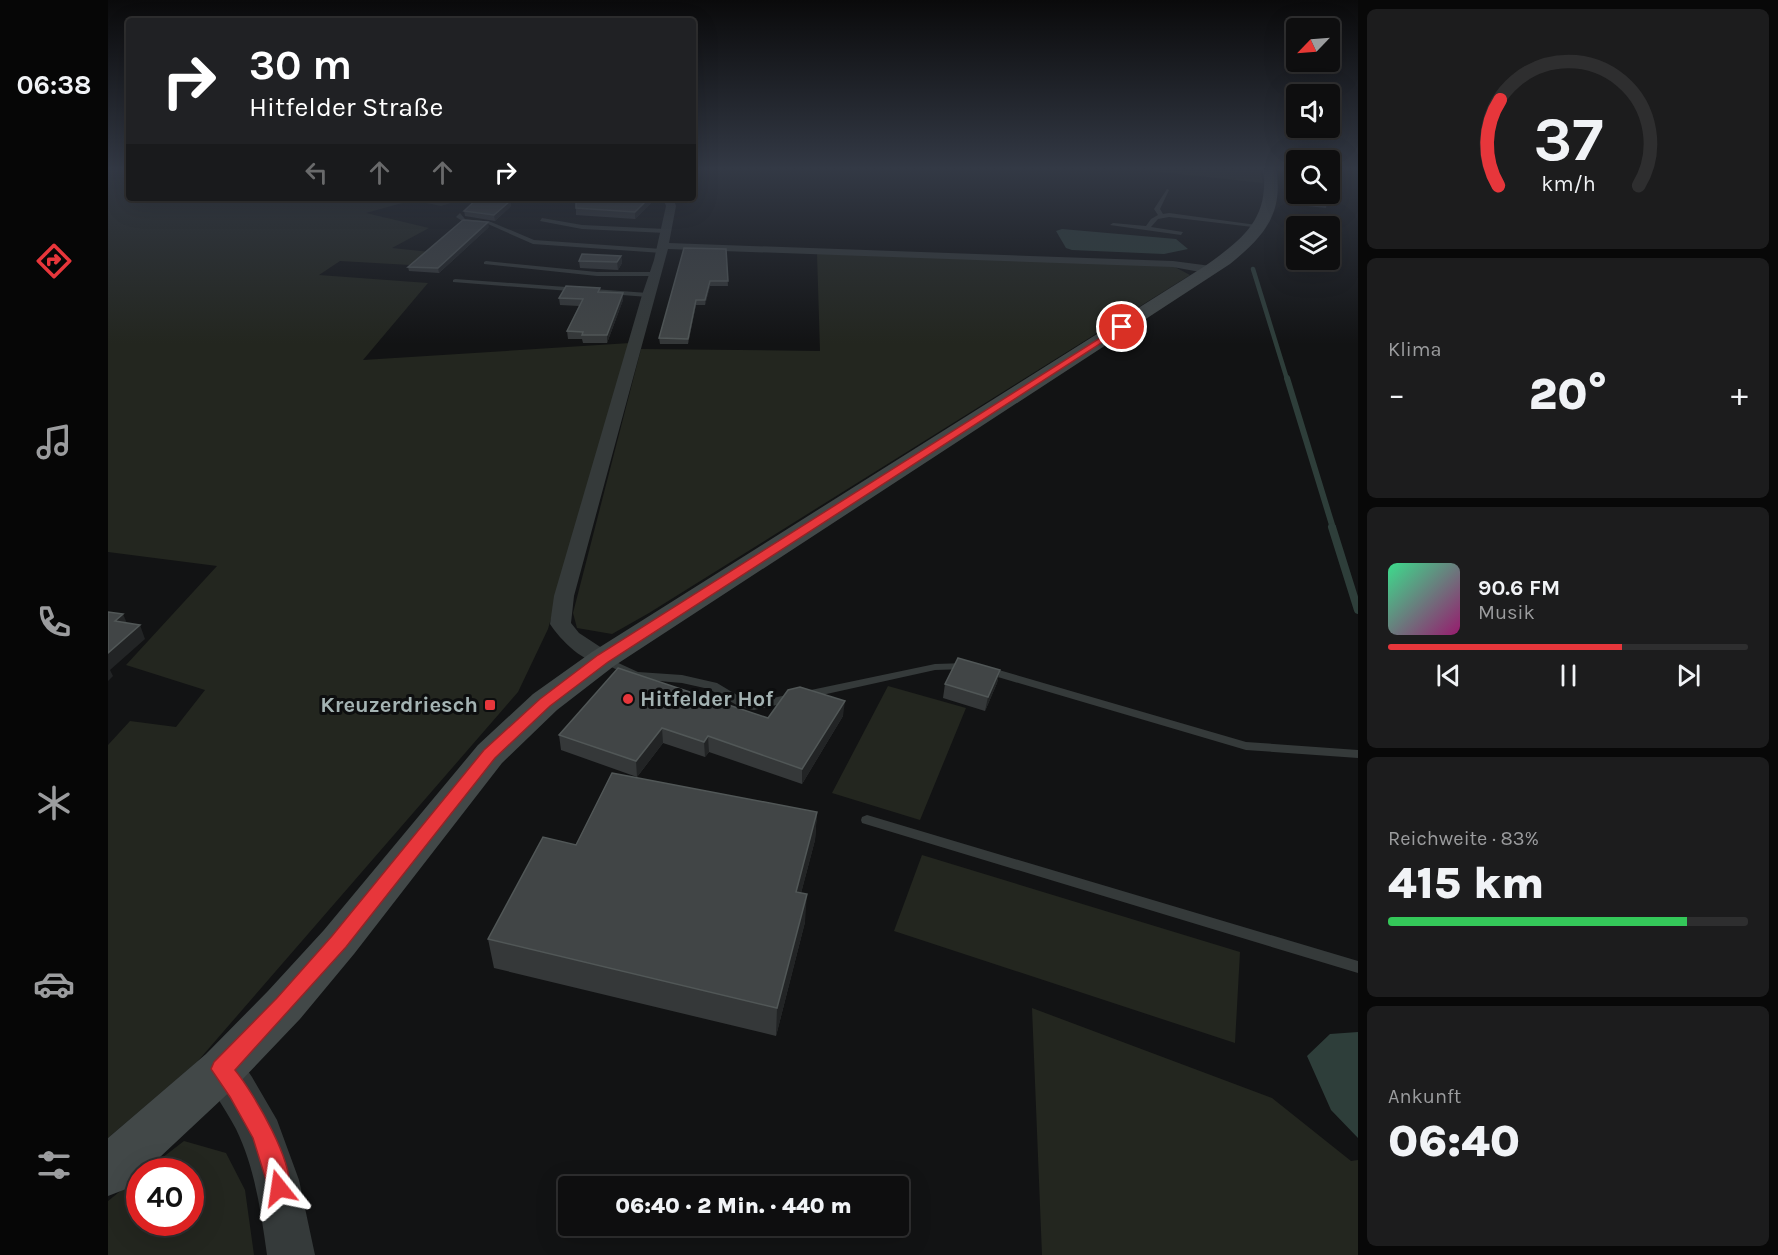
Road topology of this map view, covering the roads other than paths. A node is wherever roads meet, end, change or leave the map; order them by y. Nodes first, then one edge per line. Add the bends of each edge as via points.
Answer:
1 (1261, 226) edge
2 (497, 227) edge
3 (585, 227) edge
4 (667, 227) edge
5 (1131, 227) edge
6 (1148, 228) joint
7 (1181, 233) dead end
8 (664, 243) junction
9 (486, 263) dead end
10 (1211, 270) junction
11 (656, 274) junction
12 (455, 281) dead end
13 (648, 295) junction
14 (603, 658) junction
15 (1358, 754) edge
16 (867, 820) dead end
17 (1358, 967) edge
18 (222, 1069) junction
19 (108, 1171) edge
20 (291, 1255) edge

1 - 10 main road
2 - 8 lane via 533,242
3 - 8 lane
4 - 8 street
5 - 6 lane
6 - 7 lane
8 - 10 street via 1173,264
8 - 11 street
9 - 11 lane via 597,274
10 - 14 main road
11 - 13 street
12 - 13 lane
13 - 14 street via 564,596 560,624 571,638
14 - 15 lane via 636,675 713,686 754,706 935,667 975,667 1246,746
14 - 18 main road via 538,709 490,754 339,942
16 - 17 lane
18 - 19 main road
18 - 20 street via 262,1133 276,1170

